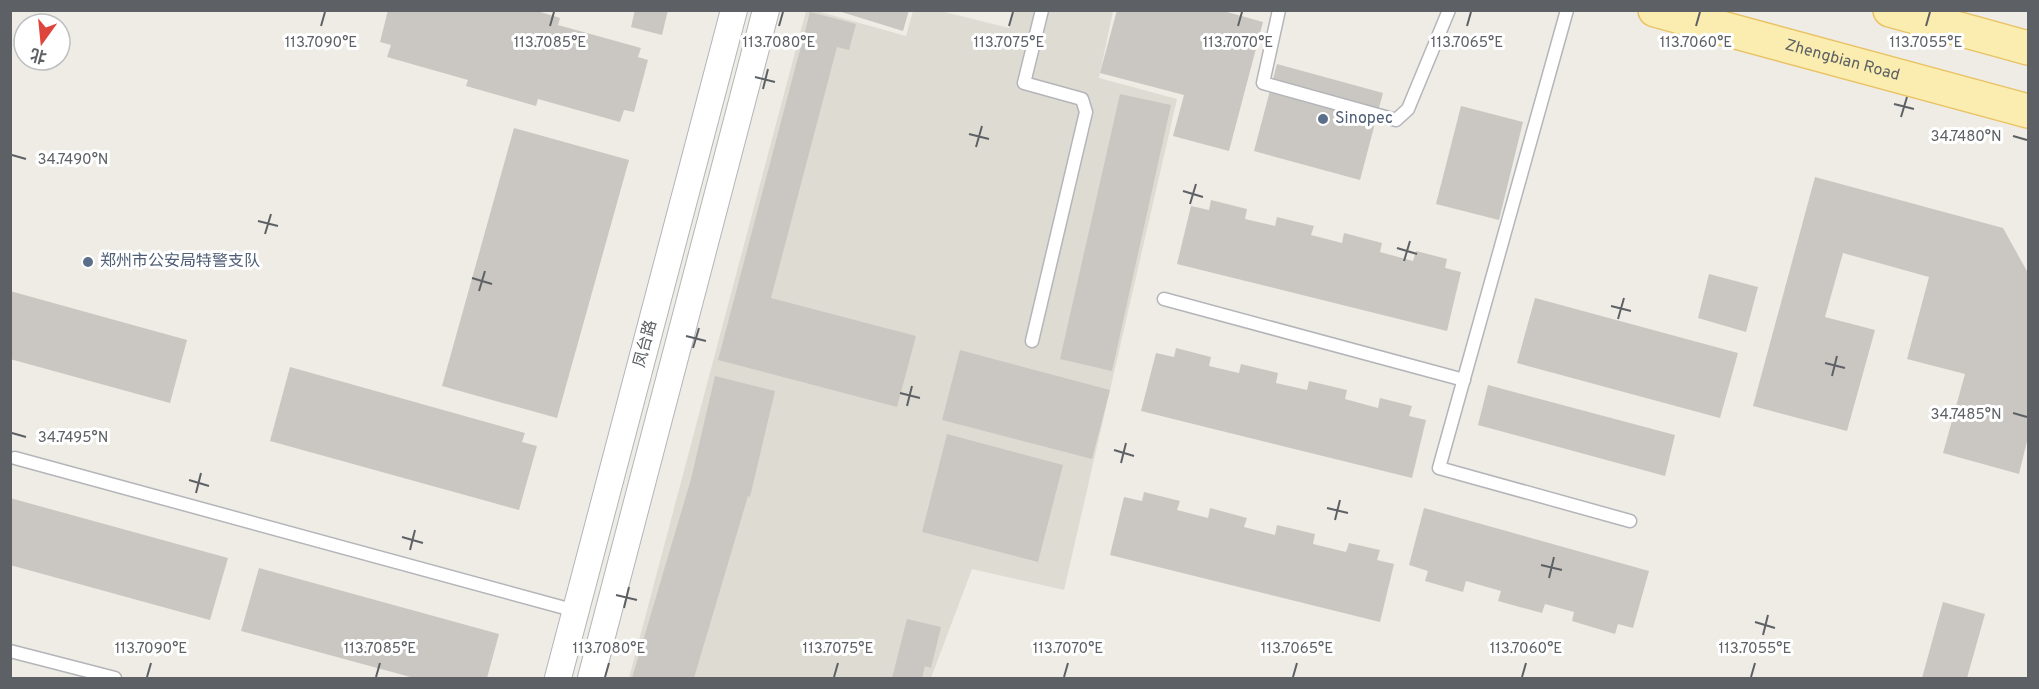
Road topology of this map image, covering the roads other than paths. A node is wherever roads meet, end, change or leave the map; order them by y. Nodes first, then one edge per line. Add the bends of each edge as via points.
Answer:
1 (734, 10) edge
2 (766, 10) edge
3 (1042, 10) edge
4 (1279, 10) edge
5 (1449, 10) edge
6 (1568, 10) edge
7 (1655, 10) edge
8 (1890, 10) edge
9 (2028, 48) edge
10 (2028, 111) edge
11 (1164, 299) dead end
12 (1032, 341) dead end
13 (1464, 380) junction
14 (15, 458) dead end
15 (1630, 521) dead end
16 (576, 611) junction
17 (10, 651) edge
18 (115, 678) edge
19 (558, 678) edge
20 (591, 678) edge

1 - 16 street, 凤台路
2 - 20 street, 凤台路
3 - 12 lane via 1024,83 1082,99 1086,112
4 - 5 lane via 1263,83 1396,120 1408,109
6 - 13 lane
7 - 10 main road, Zhengbian Road
8 - 9 main road
11 - 13 lane
13 - 15 lane via 1439,468
14 - 16 lane
16 - 19 street, 凤台路
17 - 18 lane

